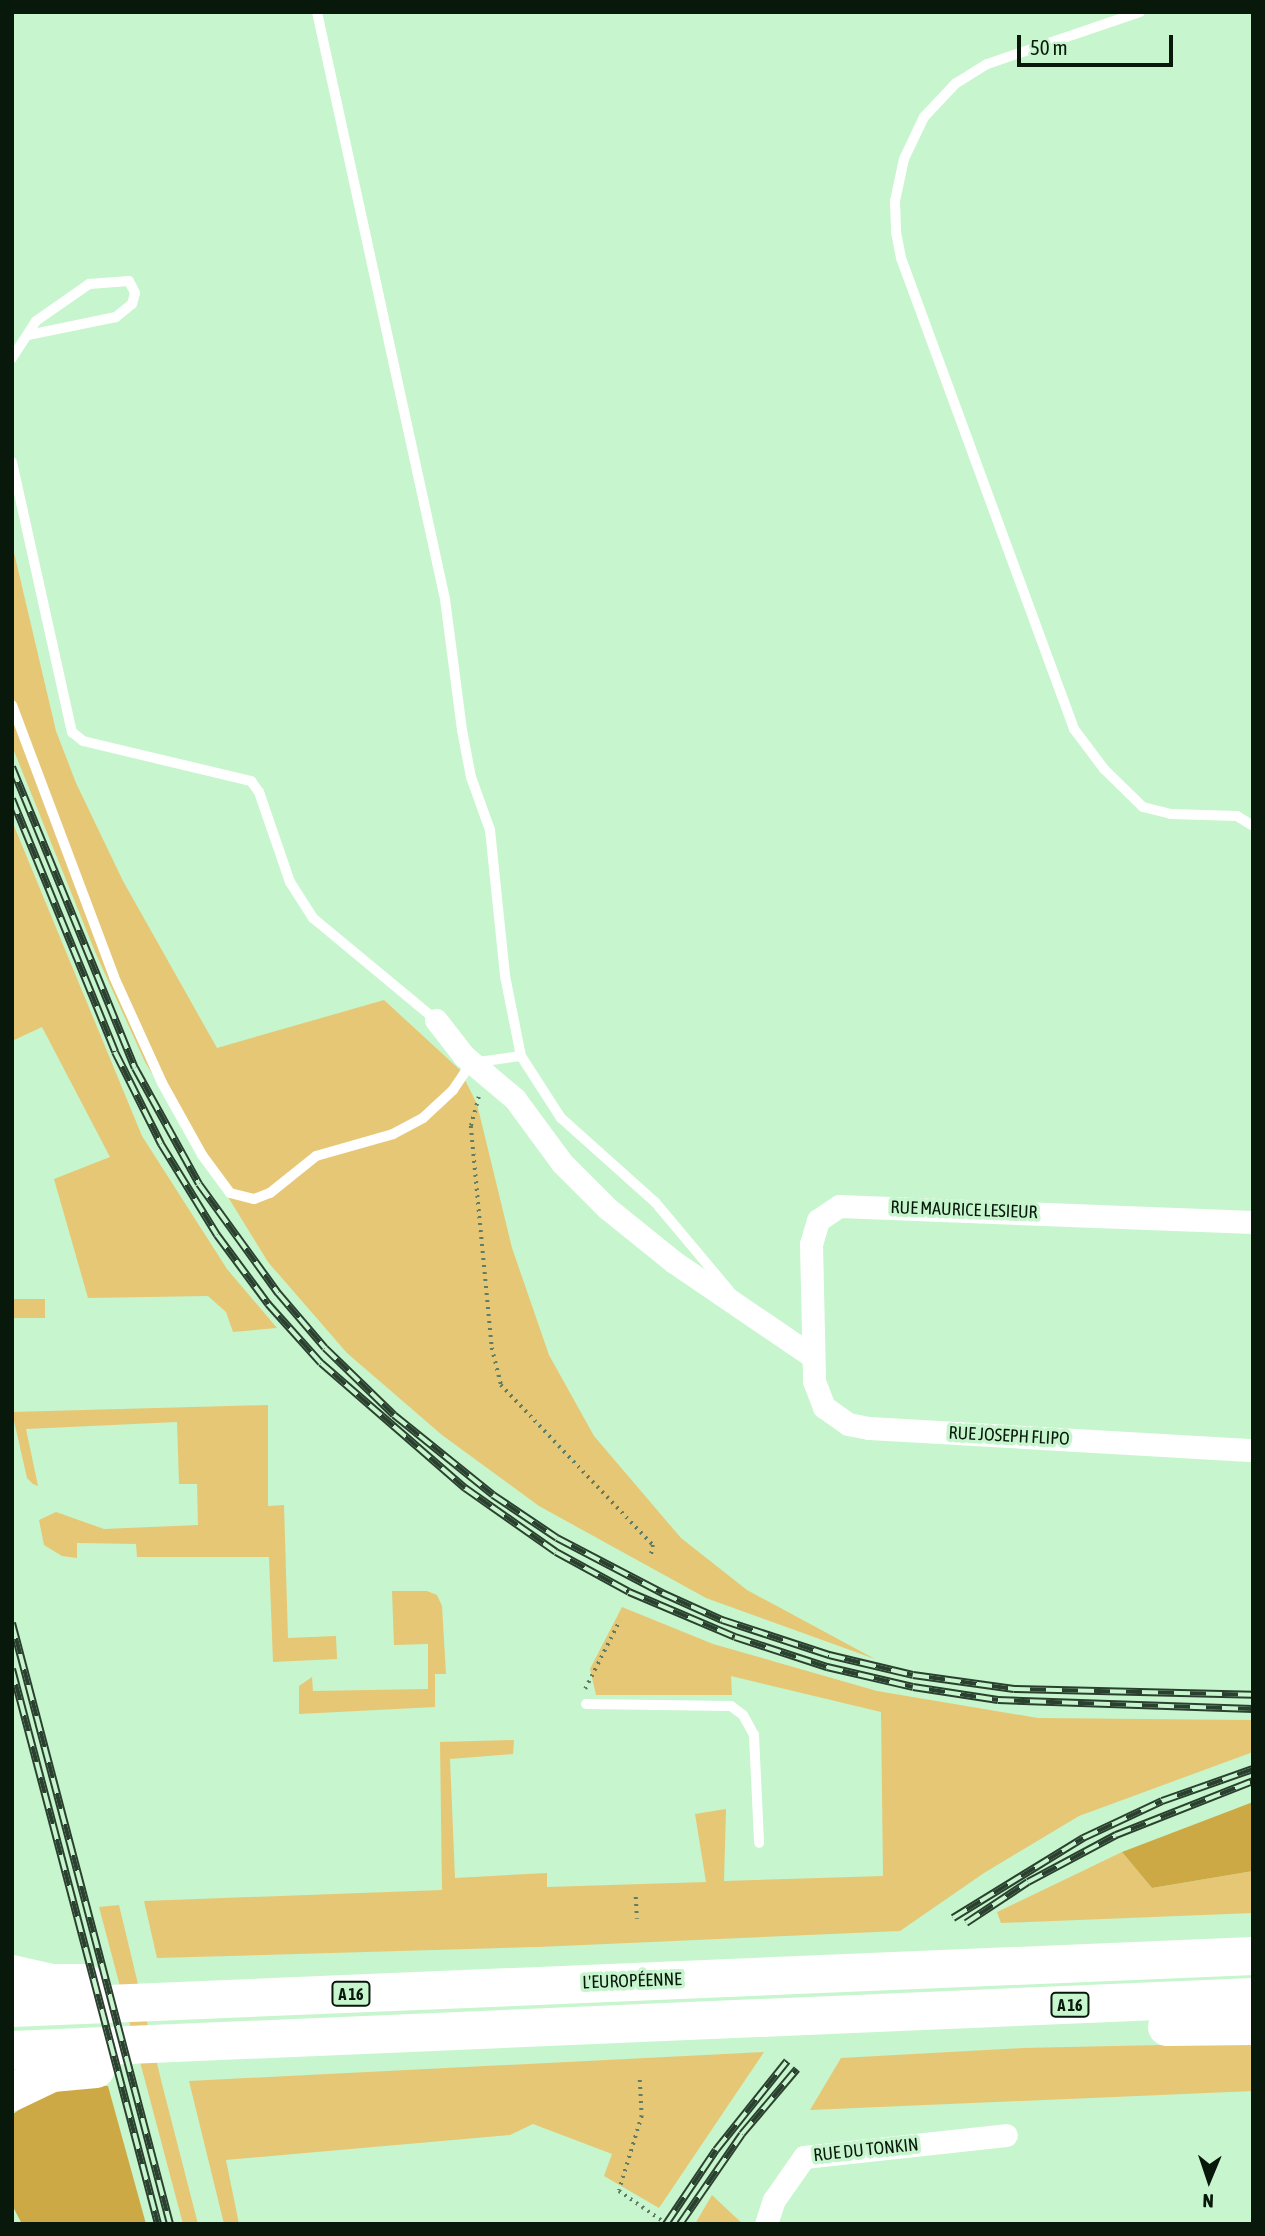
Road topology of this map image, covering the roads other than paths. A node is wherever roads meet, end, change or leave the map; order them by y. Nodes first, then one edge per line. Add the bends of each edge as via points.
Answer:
1 (317, 12) edge
2 (1140, 12) edge
3 (28, 335) junction
4 (12, 358) edge
5 (12, 462) edge
6 (12, 705) edge
7 (1253, 826) edge
8 (436, 1020) joint
9 (521, 1056) junction
10 (474, 1065) junction
11 (1253, 1222) edge
12 (744, 1312) junction
13 (812, 1356) junction
14 (1253, 1450) edge
15 (586, 1704) dead end
16 (759, 1843) dead end
17 (1253, 1932) edge
18 (1253, 1956) edge
19 (945, 1961) junction
20 (12, 1974) edge
21 (56, 1995) junction
22 (1253, 1997) edge
23 (12, 2008) edge
24 (878, 2020) junction
25 (1253, 2026) edge
26 (12, 2050) edge
27 (70, 2059) junction
28 (12, 2092) edge
29 (1006, 2135) dead end
30 (766, 2224) edge

1 - 9 lane via 445,599 471,777 490,830 505,976
2 - 7 lane via 988,64 956,83 924,117 904,159 895,201 896,232 901,258 1074,729 1104,769 1143,807 1171,814 1237,816
3 - 3 lane via 36,321 89,284 129,281 135,293 132,304 117,317
3 - 4 lane
5 - 8 lane via 72,732 83,741 251,781 259,792 290,882 313,918
6 - 10 lane via 119,987 162,1083 202,1155 230,1193 254,1199 270,1193 316,1156 393,1134 423,1118
8 - 10 street
9 - 10 lane
9 - 12 lane via 561,1118 654,1202 705,1257
10 - 12 street via 515,1099 562,1163 595,1197 654,1247
11 - 13 street, RUE MAURICE LESIEUR via 839,1206 818,1220 812,1235
12 - 13 street
13 - 14 street, RUE JOSEPH FLIPO via 819,1399 838,1418 858,1427
15 - 16 lane via 731,1706 743,1715 754,1735
17 - 19 highway
18 - 19 highway
19 - 21 highway, L'EUROPÉENNE via 494,1987
20 - 21 highway
21 - 23 highway
22 - 24 highway, A 16
24 - 25 highway
24 - 27 highway via 500,2029
26 - 27 highway
27 - 28 highway
29 - 30 street, RUE DU TONKIN via 804,2157 774,2200

